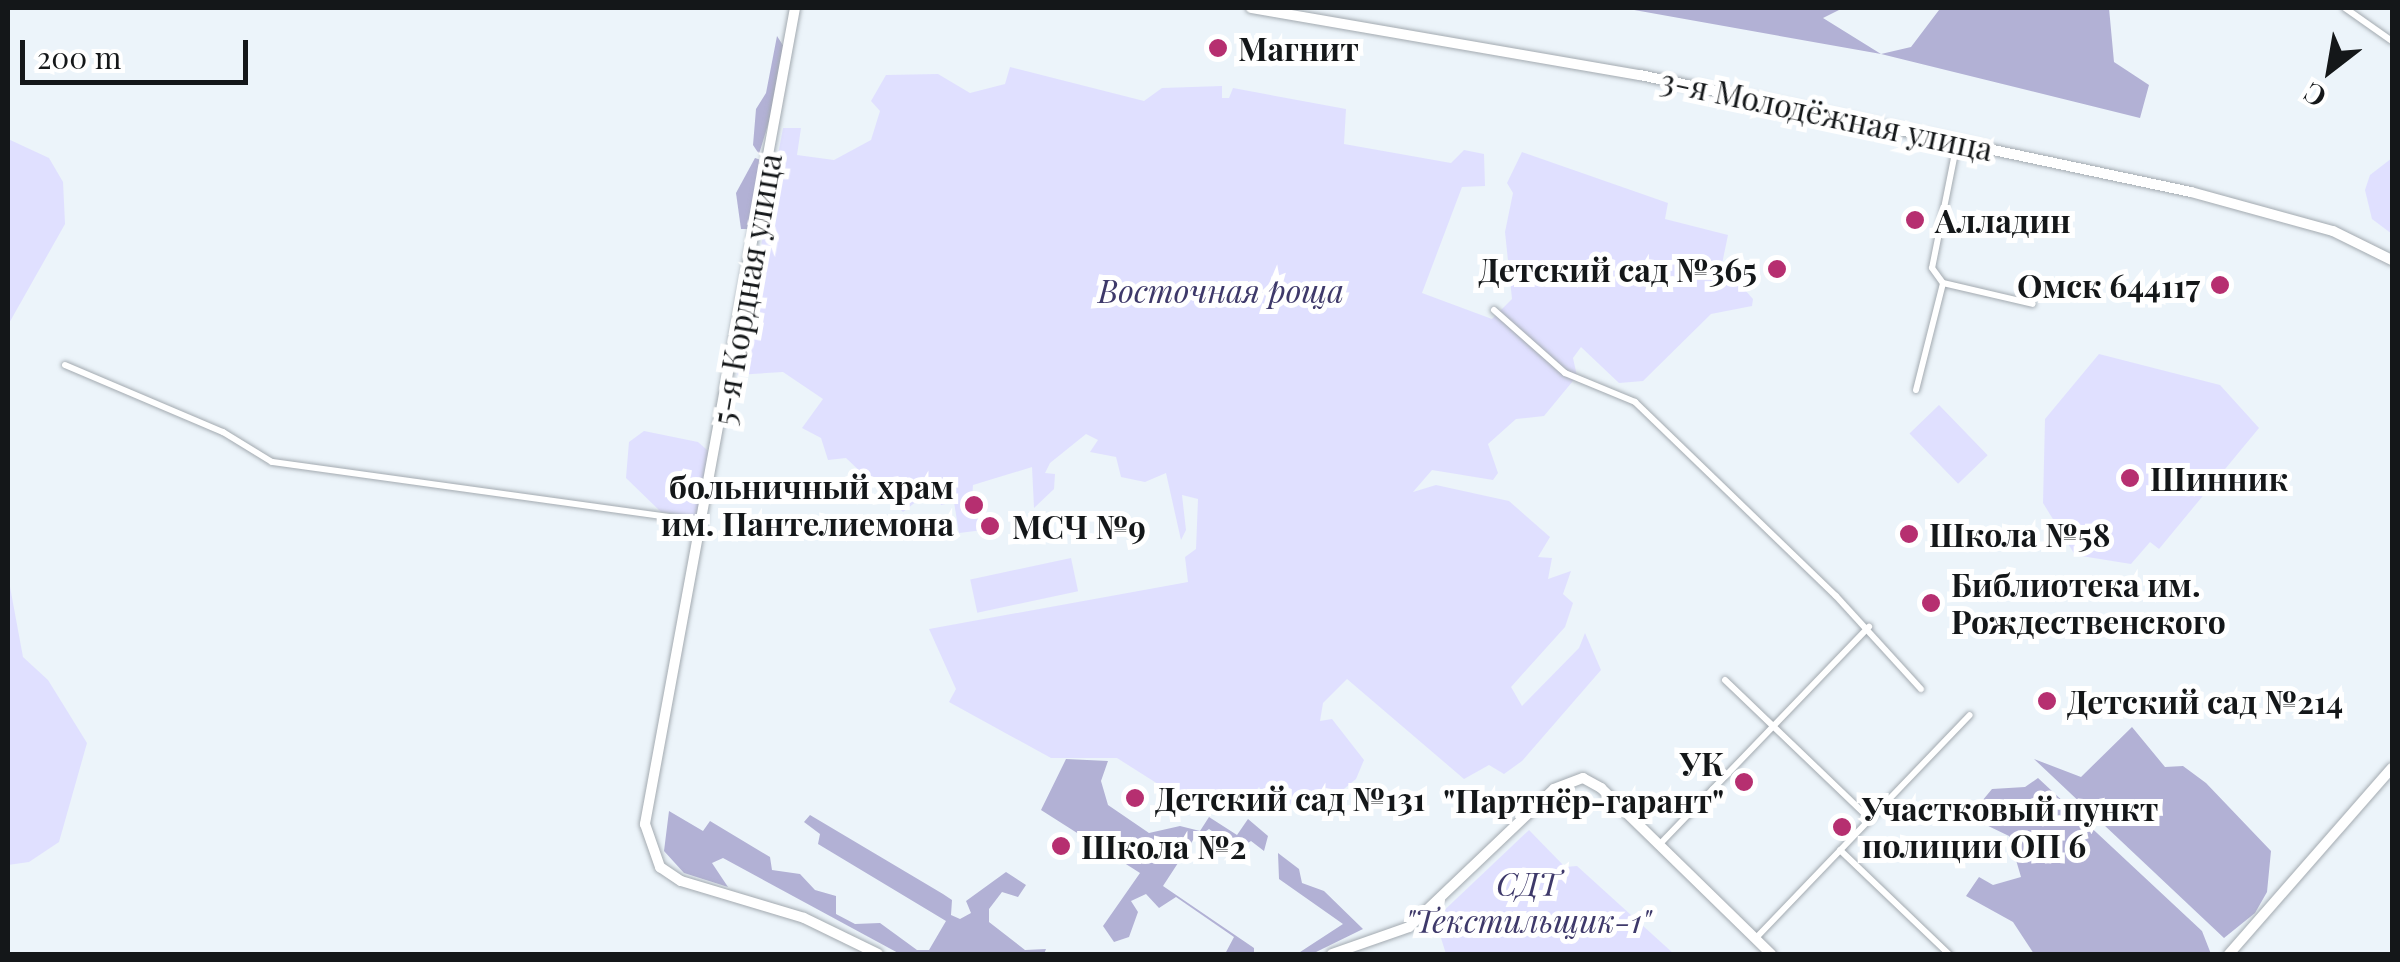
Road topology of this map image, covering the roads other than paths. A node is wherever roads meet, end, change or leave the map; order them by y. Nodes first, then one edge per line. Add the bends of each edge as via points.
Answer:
1 (795, 8) edge
2 (1251, 8) edge
3 (2345, 8) edge
4 (2392, 41) edge
5 (1958, 142) junction
6 (2392, 260) edge
7 (1943, 282) junction
8 (2033, 304) dead end
9 (1494, 310) dead end
10 (65, 365) dead end
11 (1916, 390) dead end
12 (705, 522) junction
13 (1868, 627) junction
14 (1725, 680) dead end
15 (1921, 690) dead end
16 (1970, 715) dead end
17 (1773, 726) junction
18 (2392, 768) edge
19 (1870, 820) junction
20 (1659, 844) junction
21 (1840, 850) junction
22 (1755, 939) junction
23 (878, 954) edge
24 (1332, 954) edge
25 (1771, 954) edge
26 (1949, 954) edge
27 (2230, 954) edge

1 - 12 main road, 5-я Кордная улица
2 - 5 main road, 3-я Молодёжная улица via 1640,75
3 - 4 street
5 - 6 main road, 3-я Молодёжная улица via 2277,215 2333,231
5 - 7 street via 1930,257
7 - 8 street
7 - 11 street
9 - 13 street via 1566,373 1634,402
10 - 12 street via 223,432 272,462
12 - 23 main road, 5-я Кордная улица via 645,824 650,849 660,867 681,881 804,918
13 - 15 street
13 - 17 street
14 - 17 street
16 - 19 street
17 - 19 street
17 - 20 street
18 - 27 main road
19 - 21 street
20 - 22 main road
20 - 24 main road via 1601,788 1583,778 1570,781 1410,927
21 - 22 street
21 - 26 street
22 - 25 main road

